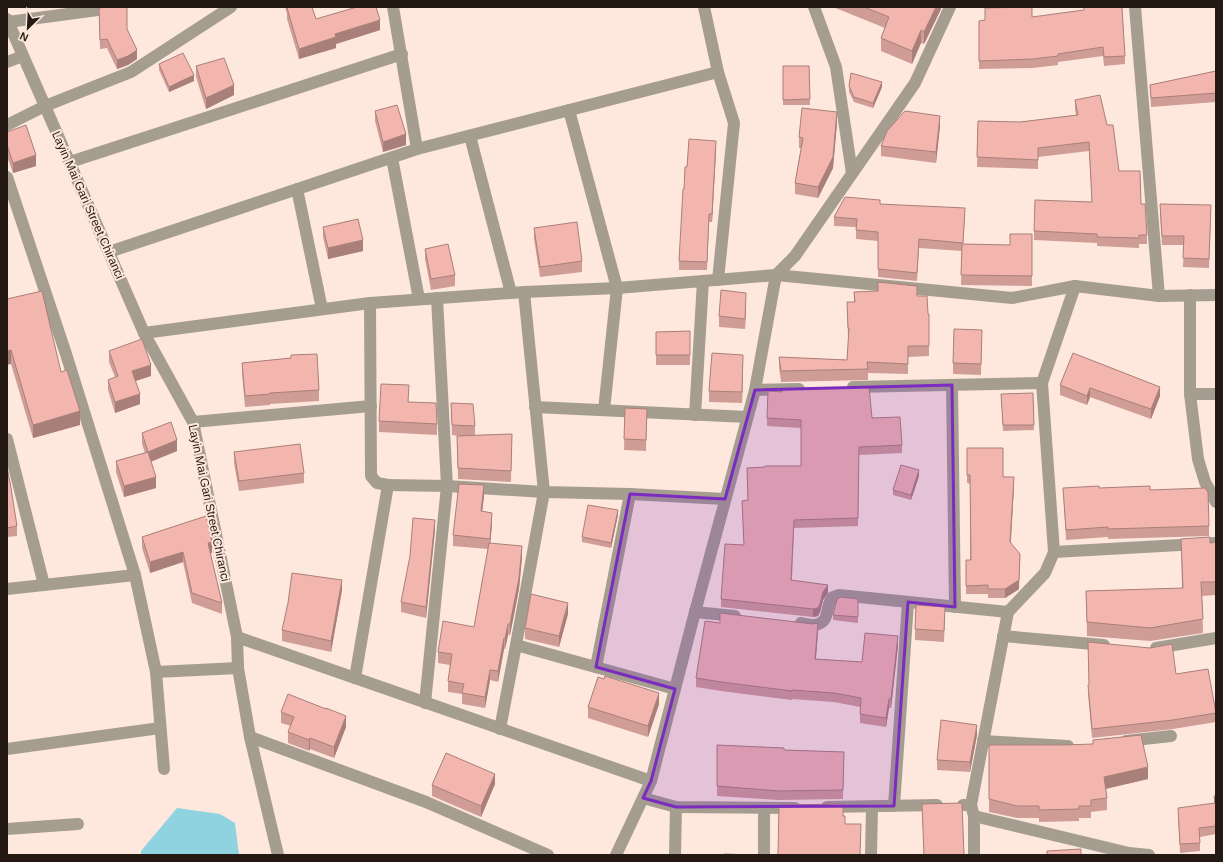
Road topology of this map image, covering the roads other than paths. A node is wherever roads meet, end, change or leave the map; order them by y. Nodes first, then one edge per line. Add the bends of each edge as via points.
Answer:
1 (120, 7) edge
2 (231, 7) edge
3 (393, 7) edge
4 (704, 7) edge
5 (814, 7) edge
6 (950, 7) edge
7 (1135, 7) edge
8 (8, 20) edge
9 (402, 54) junction
10 (23, 56) junction
11 (7, 62) edge
12 (718, 72) junction
13 (45, 106) junction
14 (569, 110) junction
15 (7, 125) edge
16 (470, 136) junction
17 (417, 149) junction
18 (392, 158) junction
19 (70, 162) junction
20 (852, 173) junction
21 (7, 177) edge
22 (297, 189) junction
23 (109, 252) junction
24 (776, 275) junction
25 (718, 280) junction
26 (703, 281) junction
27 (1075, 286) junction
28 (617, 288) junction
29 (524, 292) junction
30 (511, 293) junction
31 (1216, 295) edge
32 (1159, 296) junction
33 (1190, 296) junction
34 (437, 298) junction
35 (419, 299) junction
36 (370, 303) junction
37 (322, 310) junction
38 (144, 333) junction
39 (1042, 383) junction
40 (952, 385) junction
41 (810, 388) edge
42 (842, 388) edge
43 (755, 390) junction
44 (1190, 394) junction
45 (1216, 394) edge
46 (371, 406) junction
47 (535, 407) junction
48 (604, 410) junction
49 (695, 415) junction
50 (747, 418) junction
51 (194, 422) junction
52 (7, 440) edge
53 (1210, 482) edge
54 (388, 485) junction
55 (447, 486) junction
56 (544, 492) junction
57 (630, 494) junction
58 (725, 499) junction
59 (1216, 502) edge
60 (1216, 543) edge
61 (1054, 552) junction
62 (135, 575) junction
63 (44, 585) junction
64 (7, 589) edge
65 (908, 602) junction
66 (955, 607) junction
67 (695, 612) junction
68 (1008, 612) junction
69 (747, 617) edge
70 (792, 622) edge
71 (1004, 636) junction
72 (237, 637) junction
73 (1216, 638) edge
74 (516, 645) junction
75 (1119, 647) edge
76 (1142, 649) edge
77 (596, 667) junction
78 (238, 668) junction
79 (156, 672) junction
80 (355, 678) junction
81 (674, 689) junction
82 (425, 702) junction
83 (160, 728) junction
84 (500, 729) junction
85 (1170, 736) dead end
86 (250, 737) junction
87 (983, 741) junction
88 (1112, 743) edge
89 (1082, 746) edge
90 (7, 749) edge
91 (164, 769) dead end
92 (651, 781) junction
93 (643, 798) junction
94 (894, 806) junction
95 (676, 807) junction
96 (818, 807) edge
97 (872, 807) junction
98 (764, 808) junction
99 (803, 808) edge
100 (972, 810) junction
101 (78, 824) dead end
102 (7, 829) edge
103 (278, 855) edge
104 (548, 855) edge
105 (616, 855) edge
106 (675, 855) edge
107 (764, 855) edge
108 (871, 855) edge
109 (974, 855) edge
110 (1149, 855) edge

1 - 8 street
2 - 13 street via 131,72
3 - 9 street
4 - 12 street
5 - 20 street via 836,67
6 - 20 street via 915,82
7 - 32 street
8 - 10 street, Layin Mai Gari Street Chiranci
9 - 17 street
9 - 19 street
10 - 11 street
10 - 13 street, Layin Mai Gari Street Chiranci
12 - 14 street
12 - 25 street via 734,123
13 - 15 street
13 - 19 street, Layin Mai Gari Street Chiranci
14 - 16 street
14 - 28 street
16 - 17 street
16 - 30 street
17 - 18 street
18 - 22 street
18 - 35 street
19 - 23 street, Layin Mai Gari Street Chiranci
20 - 24 street via 795,256
21 - 62 street
22 - 23 street
22 - 37 street
23 - 38 street, Layin Mai Gari Street Chiranci
24 - 25 street
24 - 27 street via 1012,298
24 - 43 street
25 - 26 street
26 - 28 street
26 - 49 street
27 - 32 street
27 - 39 street
28 - 29 street
28 - 48 street
29 - 30 street
29 - 47 street
30 - 34 street
31 - 33 street
32 - 33 street
33 - 44 street
34 - 35 street
34 - 55 street
35 - 36 street
36 - 37 street
36 - 46 street
37 - 38 street
38 - 51 street, Layin Mai Gari Street Chiranci
39 - 40 street
39 - 61 street
40 - 42 street
40 - 66 street
41 - 43 street
43 - 50 street
44 - 45 street
44 - 53 street via 1198,459
46 - 51 street
46 - 54 street via 371,476 377,483
47 - 48 street
47 - 56 street
48 - 49 street
49 - 50 street
50 - 58 street
51 - 72 street, Layin Mai Gari Street Chiranci
52 - 63 street
53 - 59 street
54 - 55 street
54 - 80 street
55 - 56 street
55 - 82 street
56 - 57 street
56 - 74 street
57 - 58 street
57 - 77 street
58 - 67 street
60 - 61 street
61 - 68 street via 1045,573
62 - 63 street
62 - 79 street
63 - 64 street
65 - 66 street
65 - 70 street via 839,595 830,602 823,622 814,625
65 - 94 street
66 - 68 street
67 - 69 street
67 - 81 street
68 - 71 street
71 - 75 street
71 - 87 street
72 - 78 street, Layin Mai Gari Street Chiranci
72 - 80 street
73 - 76 street
74 - 77 street
74 - 84 street
77 - 81 street
78 - 79 street
78 - 86 street, Layin Mai Gari Street Chiranci
79 - 83 street
80 - 82 street
81 - 92 street
82 - 84 street
83 - 90 street
83 - 91 street
84 - 92 street
85 - 88 street
86 - 103 street, Layin Mai Gari Street Chiranci
86 - 104 street via 426,802
87 - 89 street
87 - 100 street
92 - 93 street
93 - 95 street
93 - 105 street
94 - 97 street
94 - 100 street via 951,805
95 - 98 street
95 - 106 street
96 - 97 street
97 - 108 street
98 - 99 street
98 - 107 street
100 - 109 street
100 - 110 street via 1129,852
101 - 102 street

